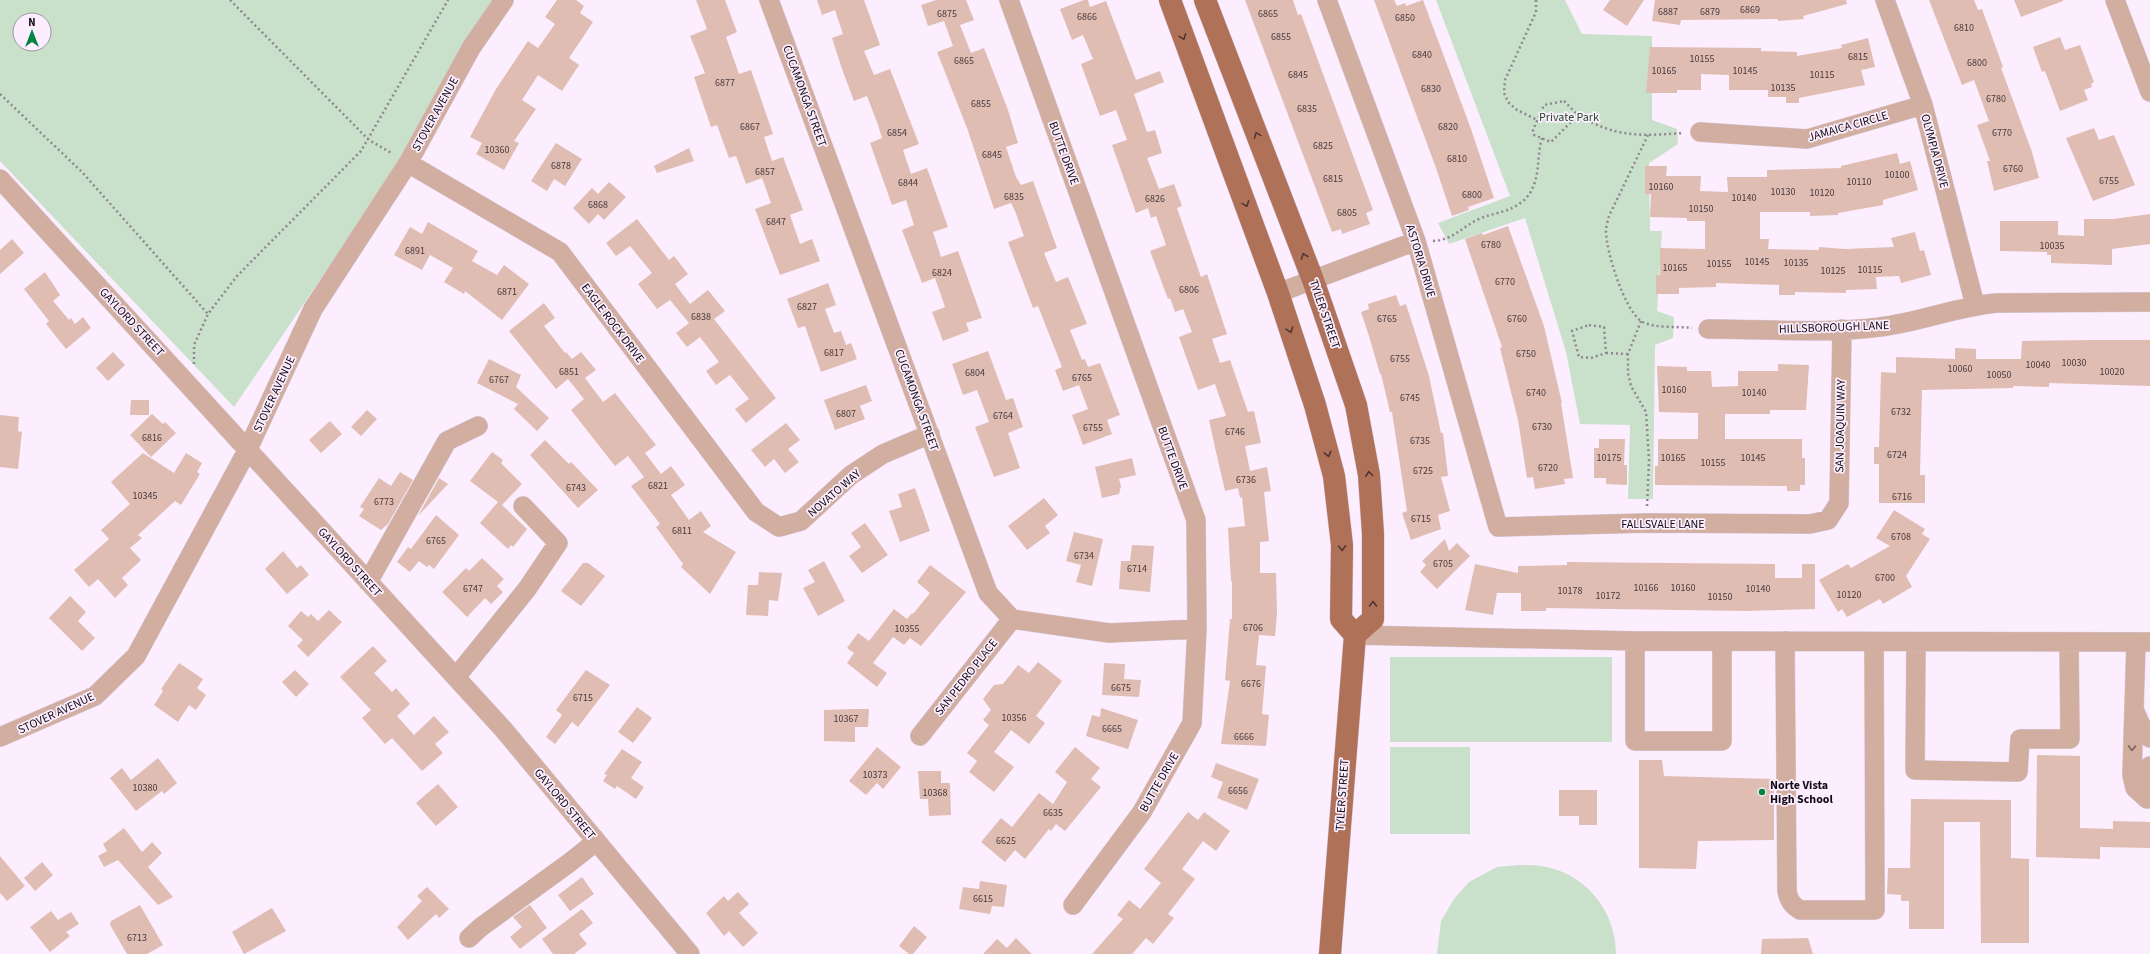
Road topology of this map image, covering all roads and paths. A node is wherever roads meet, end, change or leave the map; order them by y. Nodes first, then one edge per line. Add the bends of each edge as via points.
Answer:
1 (230, 0) edge
2 (448, 0) edge
3 (504, 0) edge
4 (769, 0) edge
5 (1009, 0) edge
6 (1170, 0) edge
7 (1205, 0) edge
8 (1327, 0) edge
9 (1536, 0) edge
10 (1885, 0) edge
11 (2115, 0) edge
12 (2150, 92) edge
13 (0, 94) edge
14 (1922, 105) junction
15 (1578, 115) junction
16 (1537, 120) junction
17 (1700, 132) joint
18 (1648, 136) junction
19 (1542, 138) junction
20 (369, 140) junction
21 (408, 163) junction
22 (0, 179) edge
23 (1416, 241) junction
24 (1313, 280) junction
25 (1278, 293) junction
26 (2150, 302) edge
27 (1975, 305) junction
28 (208, 314) junction
29 (1641, 321) junction
30 (1708, 329) joint
31 (1842, 329) junction
32 (1606, 353) junction
33 (1628, 354) junction
34 (194, 389) junction
35 (478, 426) dead end
36 (930, 434) junction
37 (248, 449) junction
38 (523, 506) dead end
39 (1828, 520) joint
40 (1646, 523) junction
41 (779, 527) joint
42 (1498, 527) joint
43 (368, 582) junction
44 (1012, 618) junction
45 (1197, 629) junction
46 (1355, 635) junction
47 (1635, 641) junction
48 (1722, 641) junction
49 (1785, 641) junction
50 (1874, 642) junction
51 (1916, 642) junction
52 (2069, 642) junction
53 (2143, 642) edge
54 (456, 678) junction
55 (2135, 709) junction
56 (920, 736) dead end
57 (0, 737) edge
58 (2150, 738) edge
59 (2150, 766) edge
60 (2148, 800) edge
61 (595, 839) junction
62 (1073, 905) dead end
63 (469, 938) dead end
64 (690, 954) edge
65 (1330, 954) edge

1 - 20 path
2 - 20 path
3 - 21 street, STOVER AVENUE via 471,48
4 - 36 street, CUCAMONGA STREET
5 - 45 street, BUTTE DRIVE via 1196,520
6 -> 25 main road
24 -> 7 main road, TYLER STREET
8 - 23 street, ASTORIA DRIVE
9 - 16 path via 1536,12 1505,80 1504,93 1508,102 1517,110
10 - 14 street, OLYMPIA DRIVE
11 - 12 street
13 - 28 path via 82,172
14 - 17 street, JAMAICA CIRCLE via 1808,139
14 - 27 street, OLYMPIA DRIVE
15 - 16 path via 1564,102 1544,105
15 - 18 path via 1596,126 1615,132
15 - 19 path via 1551,142
16 - 19 path via 1534,135
17 - 18 path
18 - 29 path via 1609,216 1606,230 1617,282
19 - 23 path via 1538,152 1537,174 1533,188 1525,199 1512,208 1480,218 1445,240
20 - 21 path
20 - 28 path via 237,276
21 - 37 street, STOVER AVENUE via 313,309
21 - 41 street, EAGLE ROCK DRIVE via 560,252 756,512
22 - 34 street, GAYLORD STREET
23 - 24 street
23 - 42 street, ASTORIA DRIVE
24 - 25 street
46 -> 24 main road, TYLER STREET via 1372,619 1373,534 1369,475 1356,405
25 -> 46 main road via 1315,405 1334,476 1342,545 1341,619
26 - 27 street, HILLSBOROUGH LANE
27 - 31 street, HILLSBOROUGH LANE via 1908,323
28 - 34 path via 194,345
29 - 30 path
29 - 33 path
30 - 31 street, HILLSBOROUGH LANE
31 - 39 street, SAN JOAQUIN WAY via 1839,503
32 - 32 path via 1591,358 1579,357 1572,332 1589,325 1604,327
32 - 33 path
33 - 40 path via 1631,386 1646,412 1648,428
34 - 37 street, GAYLORD STREET
35 - 43 street via 447,441
36 - 41 street, NOVATO WAY via 883,454 851,475 801,522
36 - 44 street, CUCAMONGA STREET via 988,593
37 - 43 street, GAYLORD STREET
37 - 57 street, STOVER AVENUE via 136,656 95,696
38 - 54 street via 558,544 527,589
39 - 40 street, FALLSVALE LANE via 1810,524
40 - 42 street, FALLSVALE LANE
43 - 54 street, GAYLORD STREET
44 - 45 street via 1109,634
44 - 56 street, SAN PEDRO PLACE
45 - 62 street, BUTTE DRIVE via 1192,723 1142,812
46 - 47 street
46 - 65 main road, TYLER STREET
47 - 48 street
47 - 48 street via 1635,741 1722,741
48 - 49 street
49 - 50 street
49 - 50 street via 1787,891 1788,899 1800,910 1875,910
50 - 51 street
51 - 52 street
51 - 52 street via 1915,770 2018,772 2020,739 2070,740
52 - 53 street
53 - 55 street
54 - 61 street, GAYLORD STREET via 504,730
55 - 58 street via 2137,718
55 -> 60 street via 2132,775 2135,788
59 - 60 street via 2144,770 2140,782 2143,794
61 - 63 street via 570,863
61 - 64 street, GAYLORD STREET

